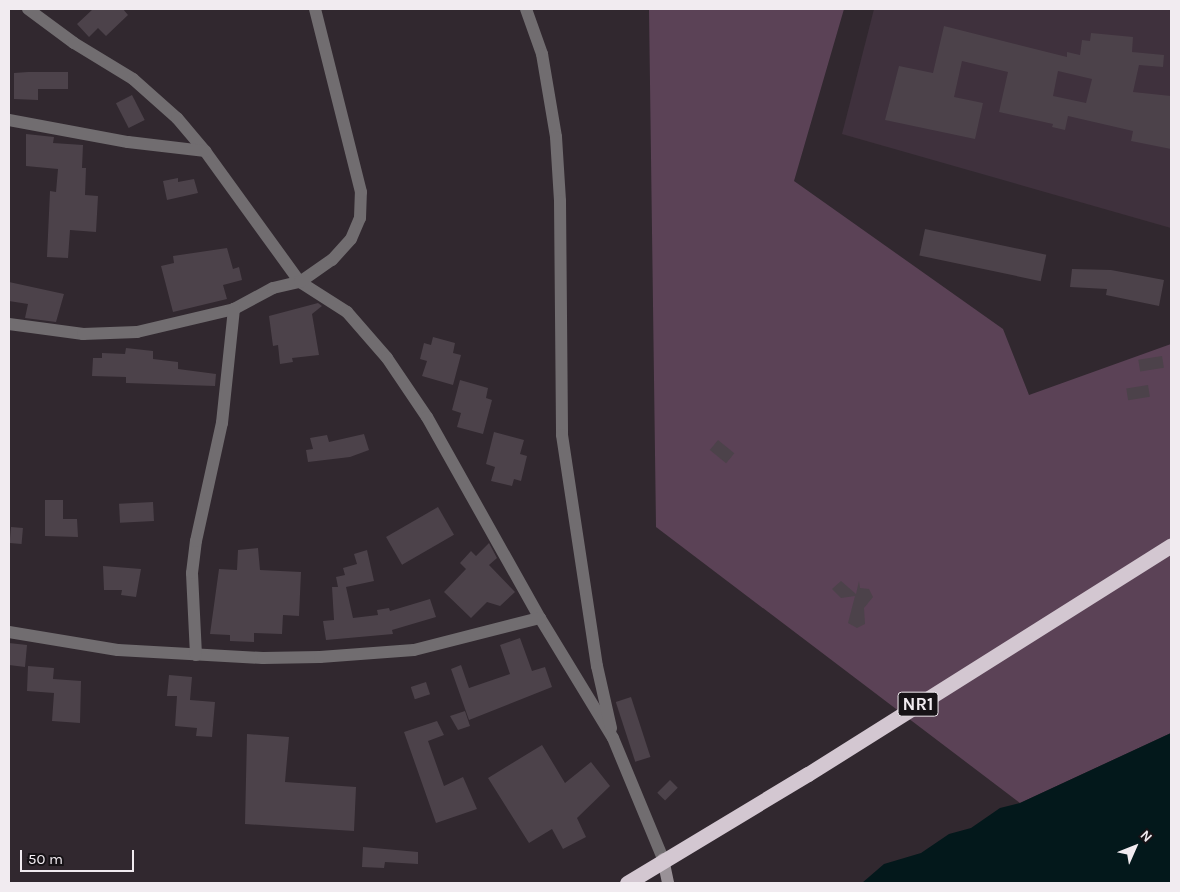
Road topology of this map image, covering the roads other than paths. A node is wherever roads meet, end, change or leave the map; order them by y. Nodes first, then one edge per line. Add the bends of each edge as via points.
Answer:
1 (28, 9) edge
2 (315, 9) edge
3 (526, 9) edge
4 (9, 120) edge
5 (205, 150) junction
6 (300, 282) junction
7 (234, 309) junction
8 (9, 324) edge
9 (1171, 545) edge
10 (540, 618) junction
11 (9, 632) edge
12 (196, 655) junction
13 (613, 738) junction
14 (662, 859) junction
15 (627, 883) edge
16 (668, 883) edge

1 - 5 street via 156,98
2 - 6 street via 361,192 360,218 351,239 332,260
3 - 13 street via 542,54 556,137 560,201 562,435 598,666
4 - 5 street via 128,142
5 - 6 street
6 - 7 street via 273,288
6 - 10 street via 347,312 409,388
7 - 8 street via 138,332 83,334
7 - 12 street via 222,423 192,573
9 - 14 highway, NR1 via 808,774
10 - 12 street via 414,650 320,657
10 - 13 street
11 - 12 street via 118,650
13 - 14 street
14 - 15 highway, NR1
14 - 16 street

